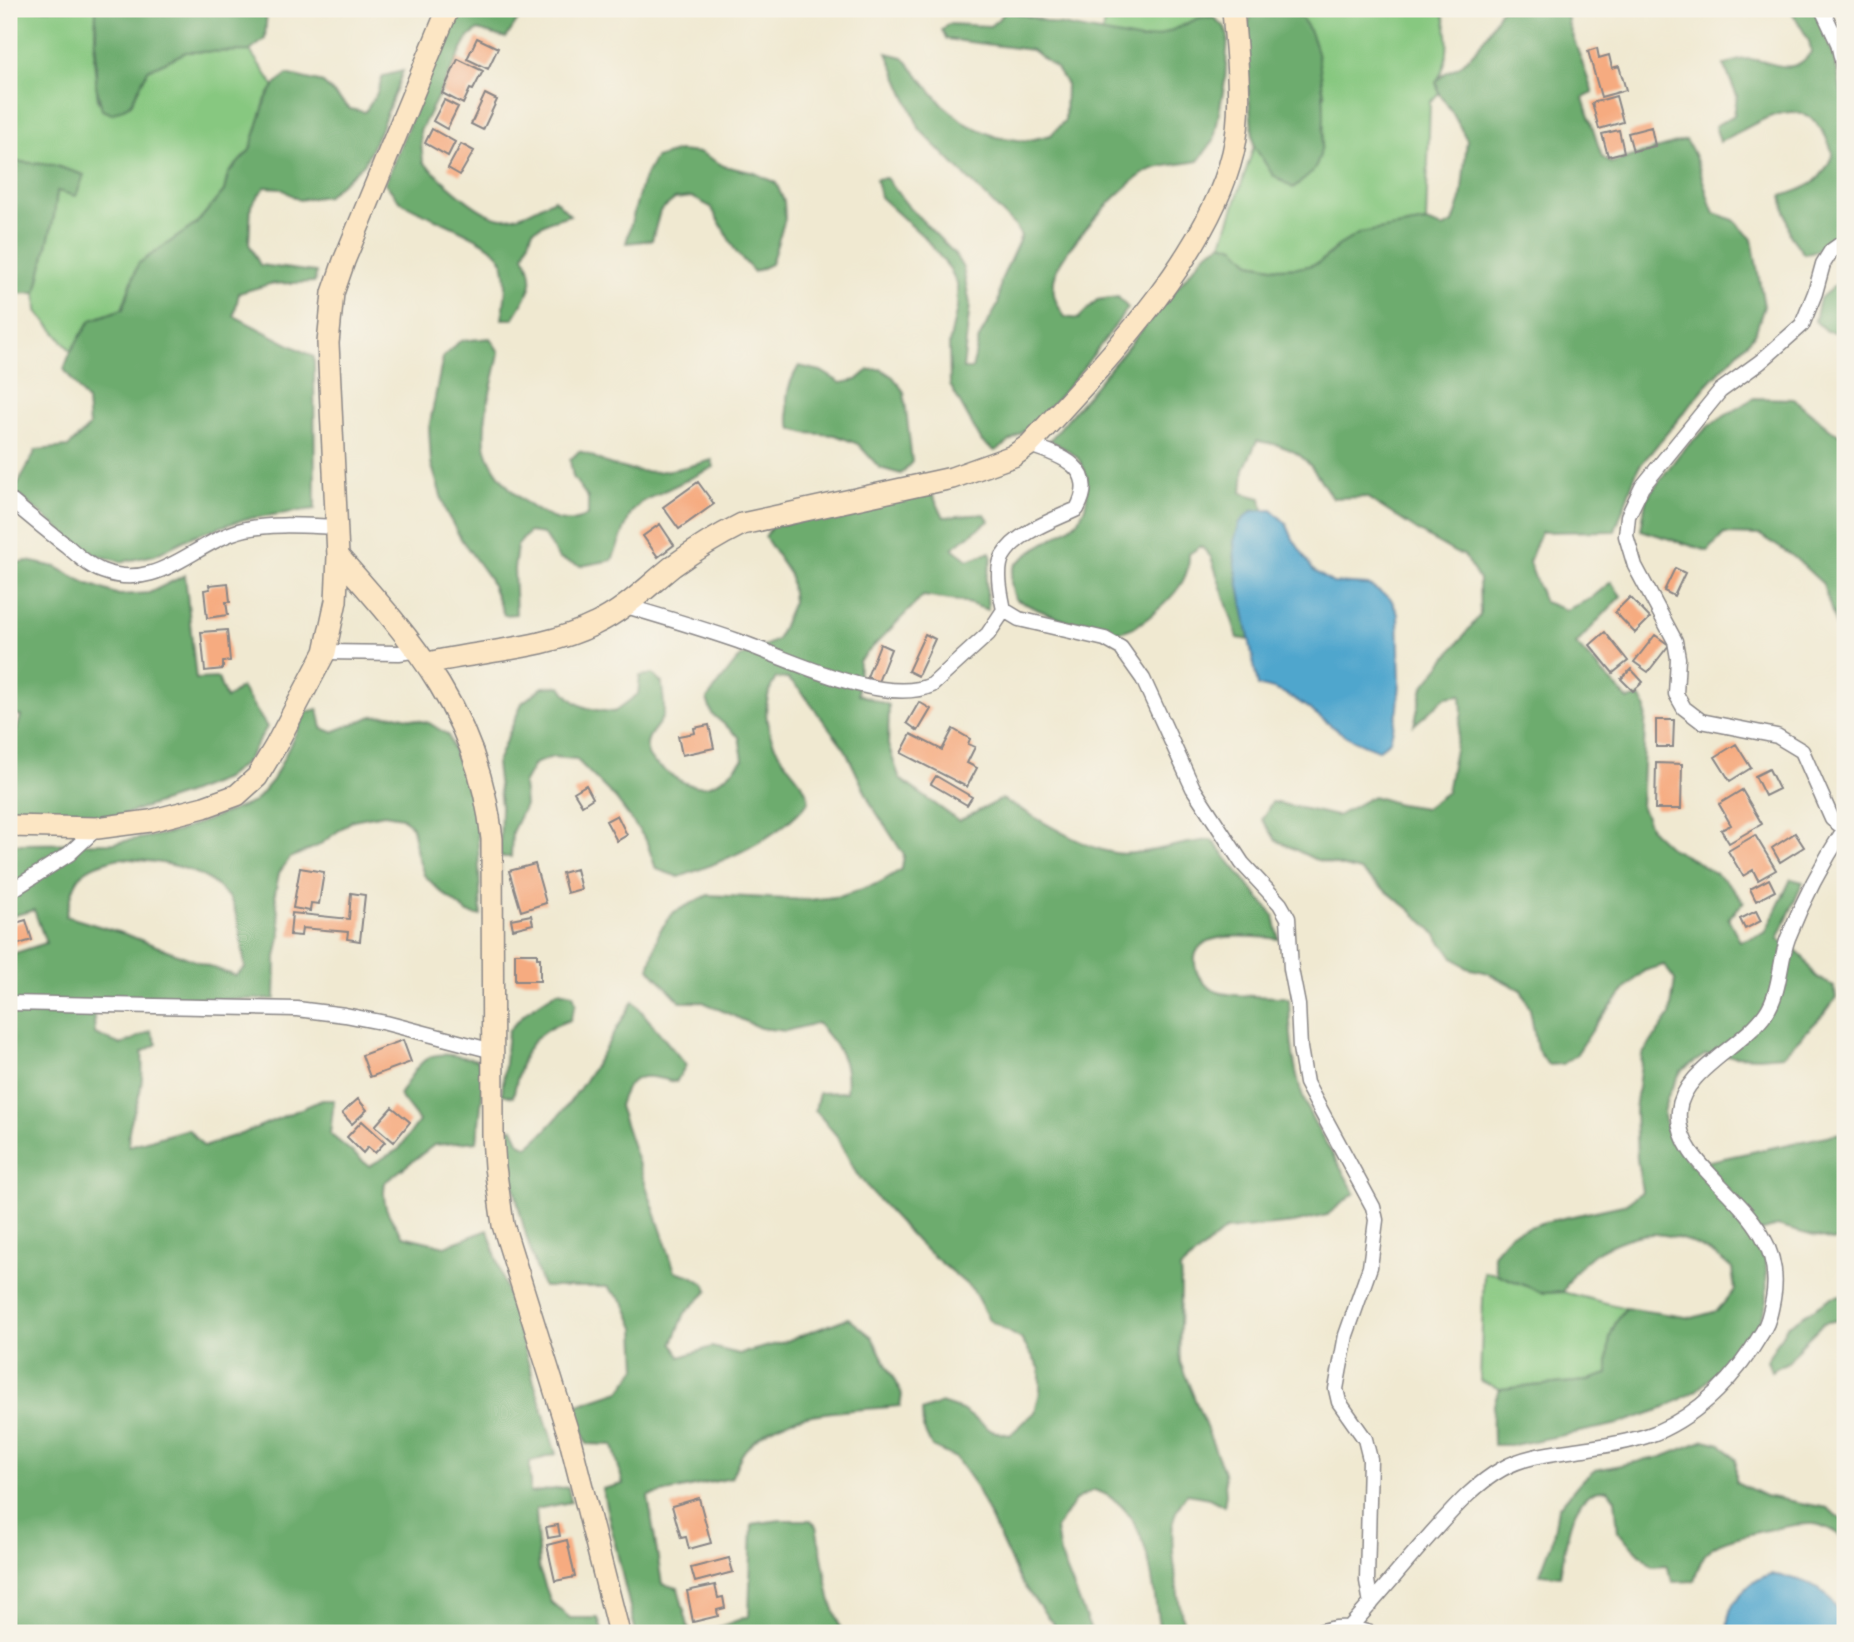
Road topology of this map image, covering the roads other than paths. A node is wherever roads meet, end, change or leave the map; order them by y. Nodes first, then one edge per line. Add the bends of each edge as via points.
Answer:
1 (448, 9) edge
2 (1233, 9) edge
3 (1822, 9) edge
4 (1845, 75) edge
5 (1845, 241) edge
6 (1029, 445) junction
7 (9, 499) edge
8 (337, 527) junction
9 (338, 556) junction
10 (626, 606) junction
11 (1004, 610) junction
12 (325, 652) junction
13 (423, 656) junction
14 (9, 826) edge
15 (97, 828) junction
16 (1845, 828) edge
17 (9, 892) edge
18 (9, 1003) edge
19 (493, 1051) junction
20 (1371, 1604) junction
21 (1350, 1627) junction
22 (619, 1633) edge
23 (1317, 1633) edge
24 (1370, 1633) edge

1 - 8 street via 334,293 328,343
2 - 6 street via 1237,114 1233,152 1221,189 1185,258 1117,347
3 - 4 street via 1839,43
5 - 16 street via 1823,264 1802,325 1720,391 1642,487 1628,516 1626,536 1635,566 1675,641 1676,694 1684,708 1701,721 1777,736 1802,751 1832,819
6 - 10 street via 1013,456 952,478 742,524 674,566
6 - 11 street via 1052,451 1077,467 1083,478 1082,500 1077,509 1020,539 1002,557
7 - 8 street via 83,559 120,576 156,573 244,530
8 - 9 street
9 - 12 street via 336,601
9 - 13 street
10 - 11 street via 857,685 902,691 932,685 988,634
10 - 13 street via 568,637
11 - 20 street via 1039,624 1105,639 1121,648 1143,679 1193,788 1242,863 1288,918 1306,1083 1359,1177 1376,1220 1370,1267 1346,1335 1336,1389 1339,1402 1365,1439 1370,1459 1367,1581
12 - 13 street
12 - 15 street via 257,777 237,795 150,821
13 - 19 street via 466,735 489,806
14 - 15 street
15 - 17 street via 69,854
16 - 20 street via 1788,937 1766,1013 1690,1082 1681,1096 1680,1129 1692,1155 1757,1224 1770,1254 1776,1273 1765,1328 1718,1392 1662,1429 1621,1442 1538,1456 1504,1467 1486,1479
18 - 19 street via 297,1009 386,1023
19 - 22 street via 495,1167 503,1225 569,1436
20 - 21 street
21 - 23 street via 1333,1626
21 - 24 street

